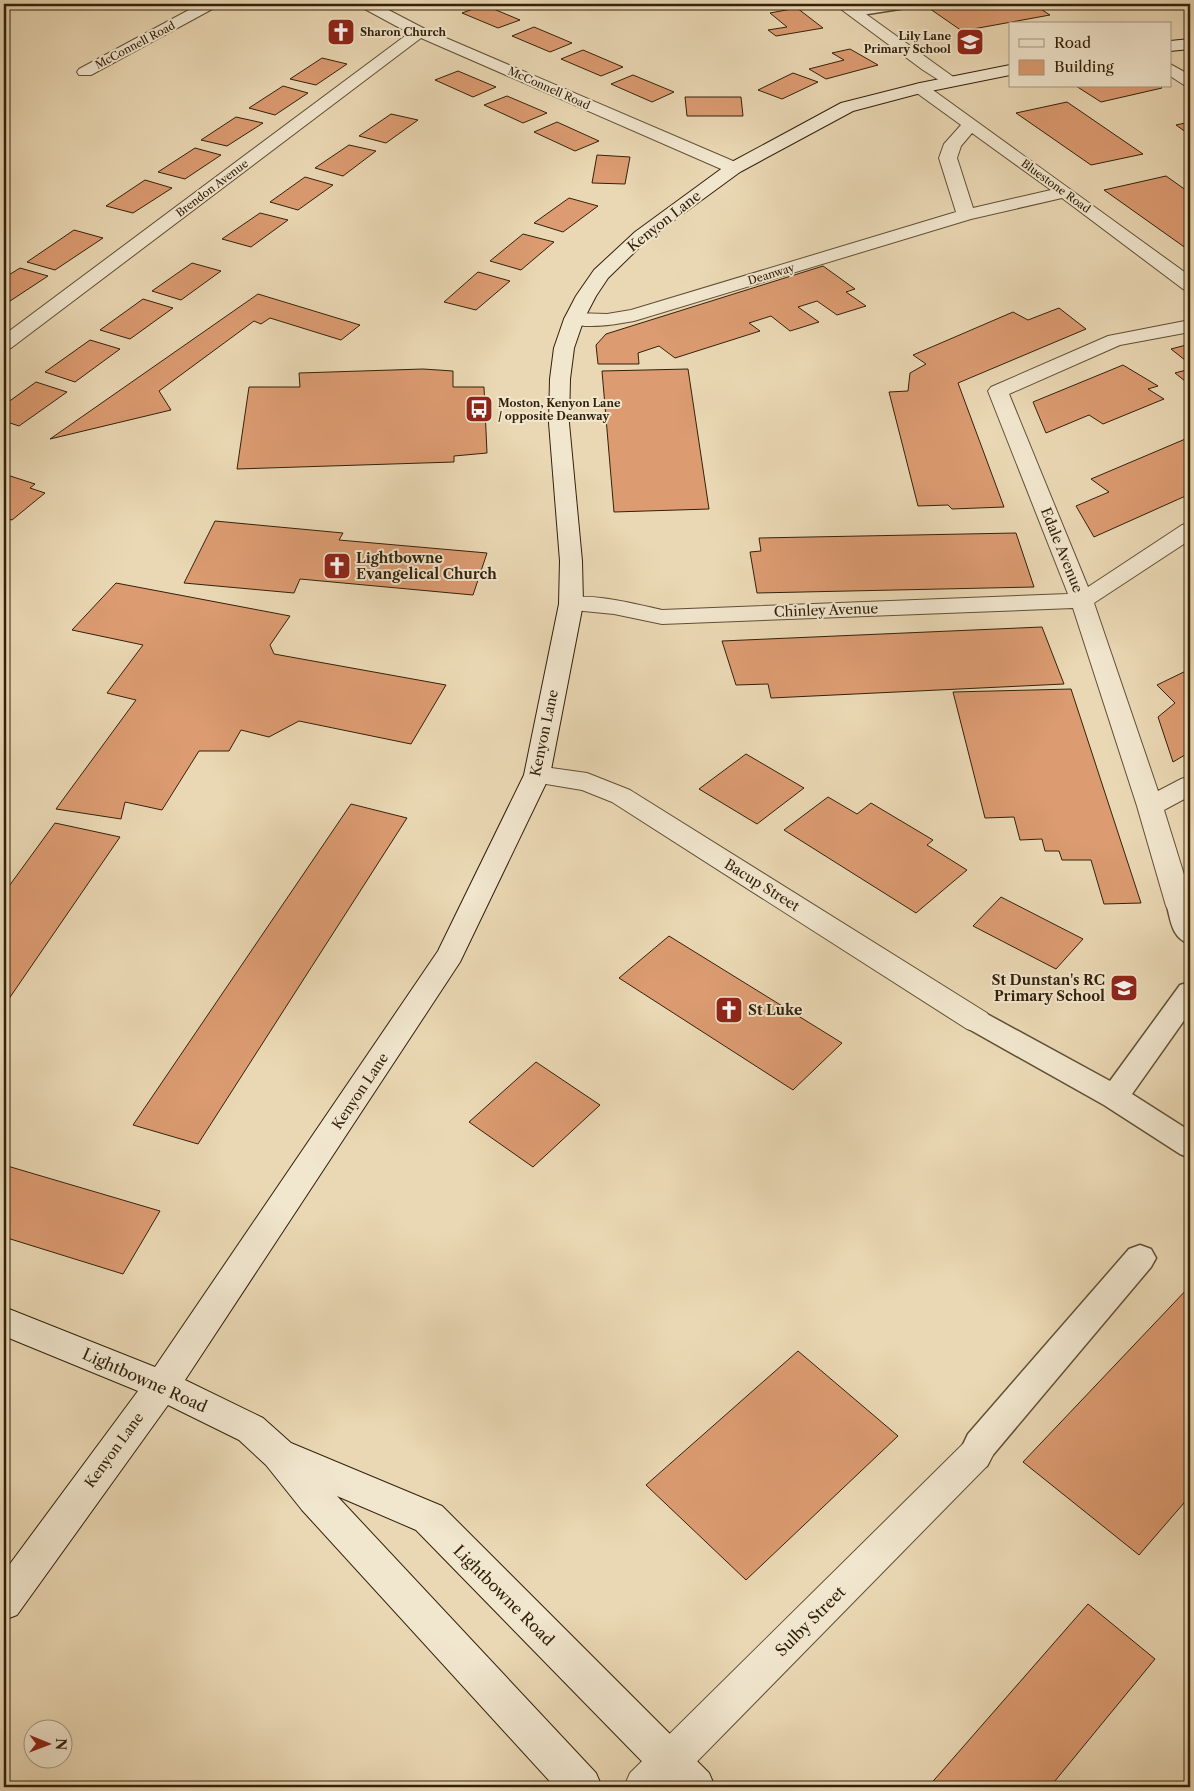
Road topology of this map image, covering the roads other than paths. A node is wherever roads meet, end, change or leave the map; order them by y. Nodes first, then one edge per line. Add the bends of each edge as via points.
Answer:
1 (212, 4) edge
2 (366, 4) edge
3 (906, 4) edge
4 (849, 8) edge
5 (420, 32) junction
6 (1190, 44) edge
7 (1172, 46) edge
8 (1009, 70) edge
9 (1172, 70) edge
10 (84, 72) dead end
11 (950, 81) junction
12 (1190, 82) edge
13 (920, 88) junction
14 (971, 126) junction
15 (734, 168) junction
16 (1065, 192) junction
17 (966, 215) junction
18 (1190, 285) edge
19 (574, 319) junction
20 (1190, 326) edge
21 (4, 344) edge
22 (1190, 530) edge
23 (1082, 601) junction
24 (570, 604) junction
25 (538, 775) junction
26 (1190, 785) edge
27 (1150, 806) junction
28 (1180, 906) joint
29 (1190, 934) edge
30 (1190, 992) edge
31 (976, 1021) joint
32 (1114, 1097) junction
33 (1190, 1146) edge
34 (1140, 1258) dead end
35 (4, 1321) edge
36 (162, 1385) junction
37 (278, 1454) junction
38 (975, 1455) joint
39 (4, 1602) edge
40 (670, 1779) edge
41 (582, 1787) edge

1 - 10 street, McConnell Road
2 - 5 street, McConnell Road
3 - 4 lane
4 - 11 street
5 - 15 street, McConnell Road
5 - 21 street, Brendon Avenue
6 - 7 street
8 - 11 street, Kenyon Lane
9 - 12 street
11 - 13 street, Kenyon Lane
13 - 14 street, Bluestone Road
13 - 15 street, Kenyon Lane via 847,107
14 - 16 street, Bluestone Road
14 - 17 street via 960,134 948,158
15 - 19 street, Kenyon Lane via 641,236 601,274
16 - 17 street, Deanway
16 - 18 street, Bluestone Road
17 - 19 street, Deanway via 634,315 607,320
19 - 24 street, Kenyon Lane via 564,348 559,423 571,561
20 - 23 street, Edale Avenue via 1115,340 998,391
22 - 23 street
23 - 24 street, Chinley Avenue via 662,616 614,607
23 - 27 street, Edale Avenue
24 - 25 street, Kenyon Lane
25 - 31 street, Bacup Street via 587,782 621,796
25 - 36 street, Kenyon Lane via 450,955
26 - 27 street
27 - 28 street, Edale Avenue
28 - 29 lane
30 - 32 lane
31 - 32 lane
32 - 33 lane
34 - 38 lane via 980,1445
35 - 36 street, Lightbowne Road
36 - 37 street, Lightbowne Road via 251,1429
36 - 39 street, Kenyon Lane
37 - 40 street, Lightbowne Road via 429,1518
37 - 41 street, Lightbowne Road
38 - 40 street, Sulby Street

